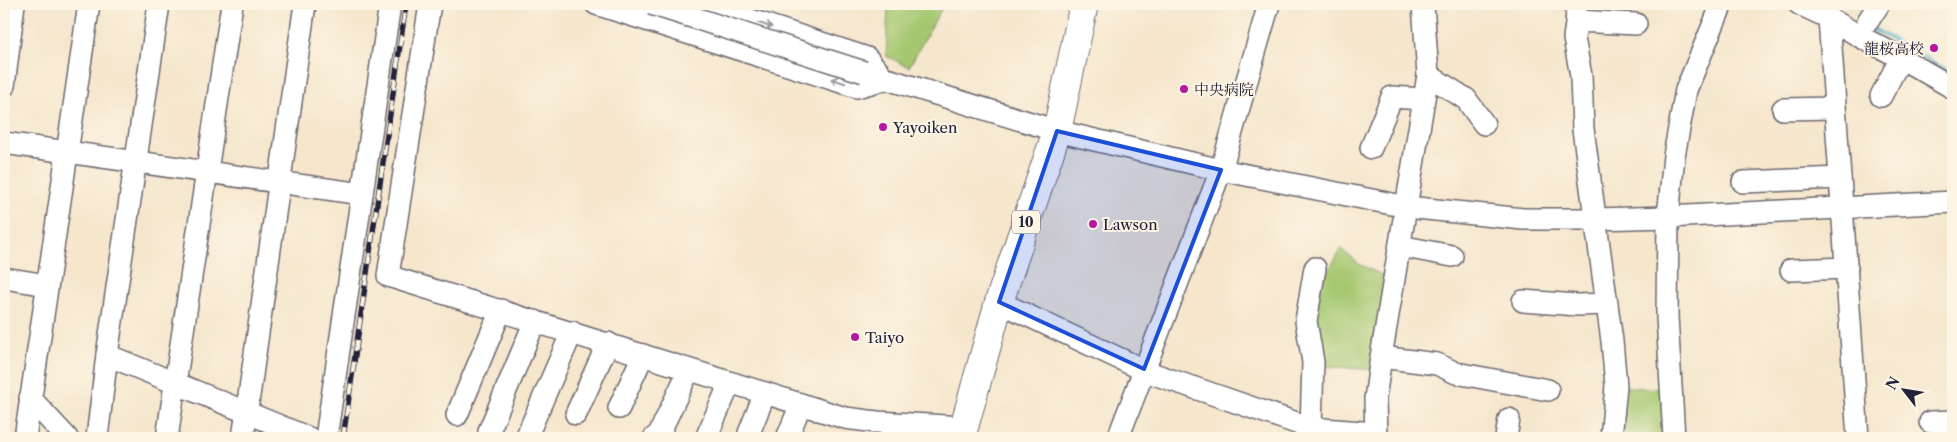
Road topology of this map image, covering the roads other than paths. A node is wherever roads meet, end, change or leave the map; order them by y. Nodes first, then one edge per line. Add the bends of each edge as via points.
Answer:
1 (90, 4) edge
2 (159, 4) edge
3 (232, 4) edge
4 (306, 4) edge
5 (390, 4) edge
6 (430, 4) edge
7 (596, 4) edge
8 (651, 4) edge
9 (691, 4) edge
10 (702, 4) edge
11 (1084, 4) edge
12 (1268, 4) edge
13 (1423, 4) edge
14 (1722, 4) edge
15 (1799, 4) edge
16 (10, 7) edge
17 (1575, 12) edge
18 (1829, 18) junction
19 (1636, 24) dead end
20 (681, 31) junction
21 (1901, 58) junction
22 (1428, 76) junction
23 (885, 79) junction
24 (4, 86) edge
25 (1953, 88) edge
26 (1881, 96) dead end
27 (1423, 99) junction
28 (1834, 108) junction
29 (1783, 109) dead end
30 (1484, 124) dead end
31 (1057, 131) junction
32 (4, 143) edge
33 (1371, 148) dead end
34 (67, 153) junction
35 (136, 163) junction
36 (1221, 170) junction
37 (207, 173) junction
38 (1840, 178) junction
39 (1743, 182) dead end
40 (280, 183) junction
41 (362, 194) junction
42 (1953, 202) edge
43 (1407, 206) junction
44 (1842, 209) junction
45 (1668, 218) junction
46 (1596, 219) junction
47 (1400, 246) junction
48 (1452, 256) dead end
49 (1315, 268) dead end
50 (1847, 268) junction
51 (1791, 270) dead end
52 (4, 278) edge
53 (47, 285) junction
54 (1523, 301) dead end
55 (999, 302) junction
56 (1607, 304) junction
57 (501, 310) junction
58 (535, 321) junction
59 (572, 332) junction
60 (608, 343) junction
61 (107, 355) junction
62 (643, 355) junction
63 (1381, 357) junction
64 (1144, 369) junction
65 (690, 370) junction
66 (730, 383) junction
67 (175, 384) junction
68 (1548, 390) dead end
69 (765, 393) junction
70 (30, 398) junction
71 (802, 404) junction
72 (619, 408) dead end
73 (248, 413) junction
74 (576, 414) dead end
75 (457, 415) dead end
76 (1953, 421) edge
77 (1930, 422) dead end
78 (1311, 428) junction
79 (489, 431) dead end
80 (962, 432) edge
81 (748, 433) dead end
82 (1376, 435) edge
83 (1123, 436) edge
84 (657, 437) edge
85 (24, 438) edge
86 (67, 438) edge
87 (97, 438) edge
88 (167, 438) edge
89 (243, 438) edge
90 (309, 438) edge
91 (326, 438) edge
92 (526, 438) edge
93 (706, 438) edge
94 (787, 438) edge
95 (1611, 438) edge
96 (1674, 438) edge
97 (1858, 438) edge

1 - 34 street
2 - 35 street
3 - 37 street
4 - 40 street
5 - 41 street
6 - 57 street via 388,276
7 - 20 street
8 - 23 street, bridge
9 - 20 street
10 -> 23 street via 867,58
11 - 31 highway, 10
12 - 36 street
13 - 22 street
14 - 45 street via 1686,90 1674,156
15 - 18 street
16 - 24 street
17 - 19 street
17 - 46 street via 1574,38 1581,76 1583,128
18 - 21 street
18 - 28 street
23 -> 20 street via 857,87
21 - 25 street
21 - 26 street
22 - 27 street
22 - 30 street via 1466,99
23 - 31 street
27 - 33 street via 1392,97
27 - 43 street
28 - 29 street
28 - 38 street
31 - 36 street
31 - 55 highway, 10
32 - 34 street
34 - 35 street
34 - 53 street
35 - 37 street
35 - 61 street
36 - 43 street
36 - 64 street
37 - 40 street
37 - 67 street
38 - 39 street
38 - 44 street
40 - 41 street
40 - 73 street
41 - 91 street
42 - 44 street
43 - 46 street via 1522,219
43 - 47 street
44 - 45 street
44 - 50 street
45 - 46 street
45 - 96 street via 1667,316
46 - 56 street
47 - 48 street
47 - 63 street
49 - 78 street via 1306,320 1313,362
50 - 51 street
50 - 97 street
52 - 53 street
53 - 70 street
54 - 56 street
55 - 64 street
55 - 80 highway, 10
56 - 95 street via 1616,386
57 - 58 street
57 - 75 street
58 - 59 street
58 - 79 street
59 - 60 street
59 - 92 street
60 - 62 street
60 - 74 street
61 - 67 street
61 - 87 street
62 - 65 street
62 - 72 street
63 - 68 street via 1437,364 1456,374
63 - 82 street via 1375,399
64 - 78 street
64 - 83 street
65 - 66 street
65 - 84 street
66 - 69 street
66 - 93 street
67 - 73 street
67 - 88 street
69 - 71 street
69 - 81 street
70 - 85 street
70 - 86 street
71 - 80 street via 853,419
71 - 94 street
73 - 89 street
73 - 90 street
76 - 77 street
78 - 82 street

